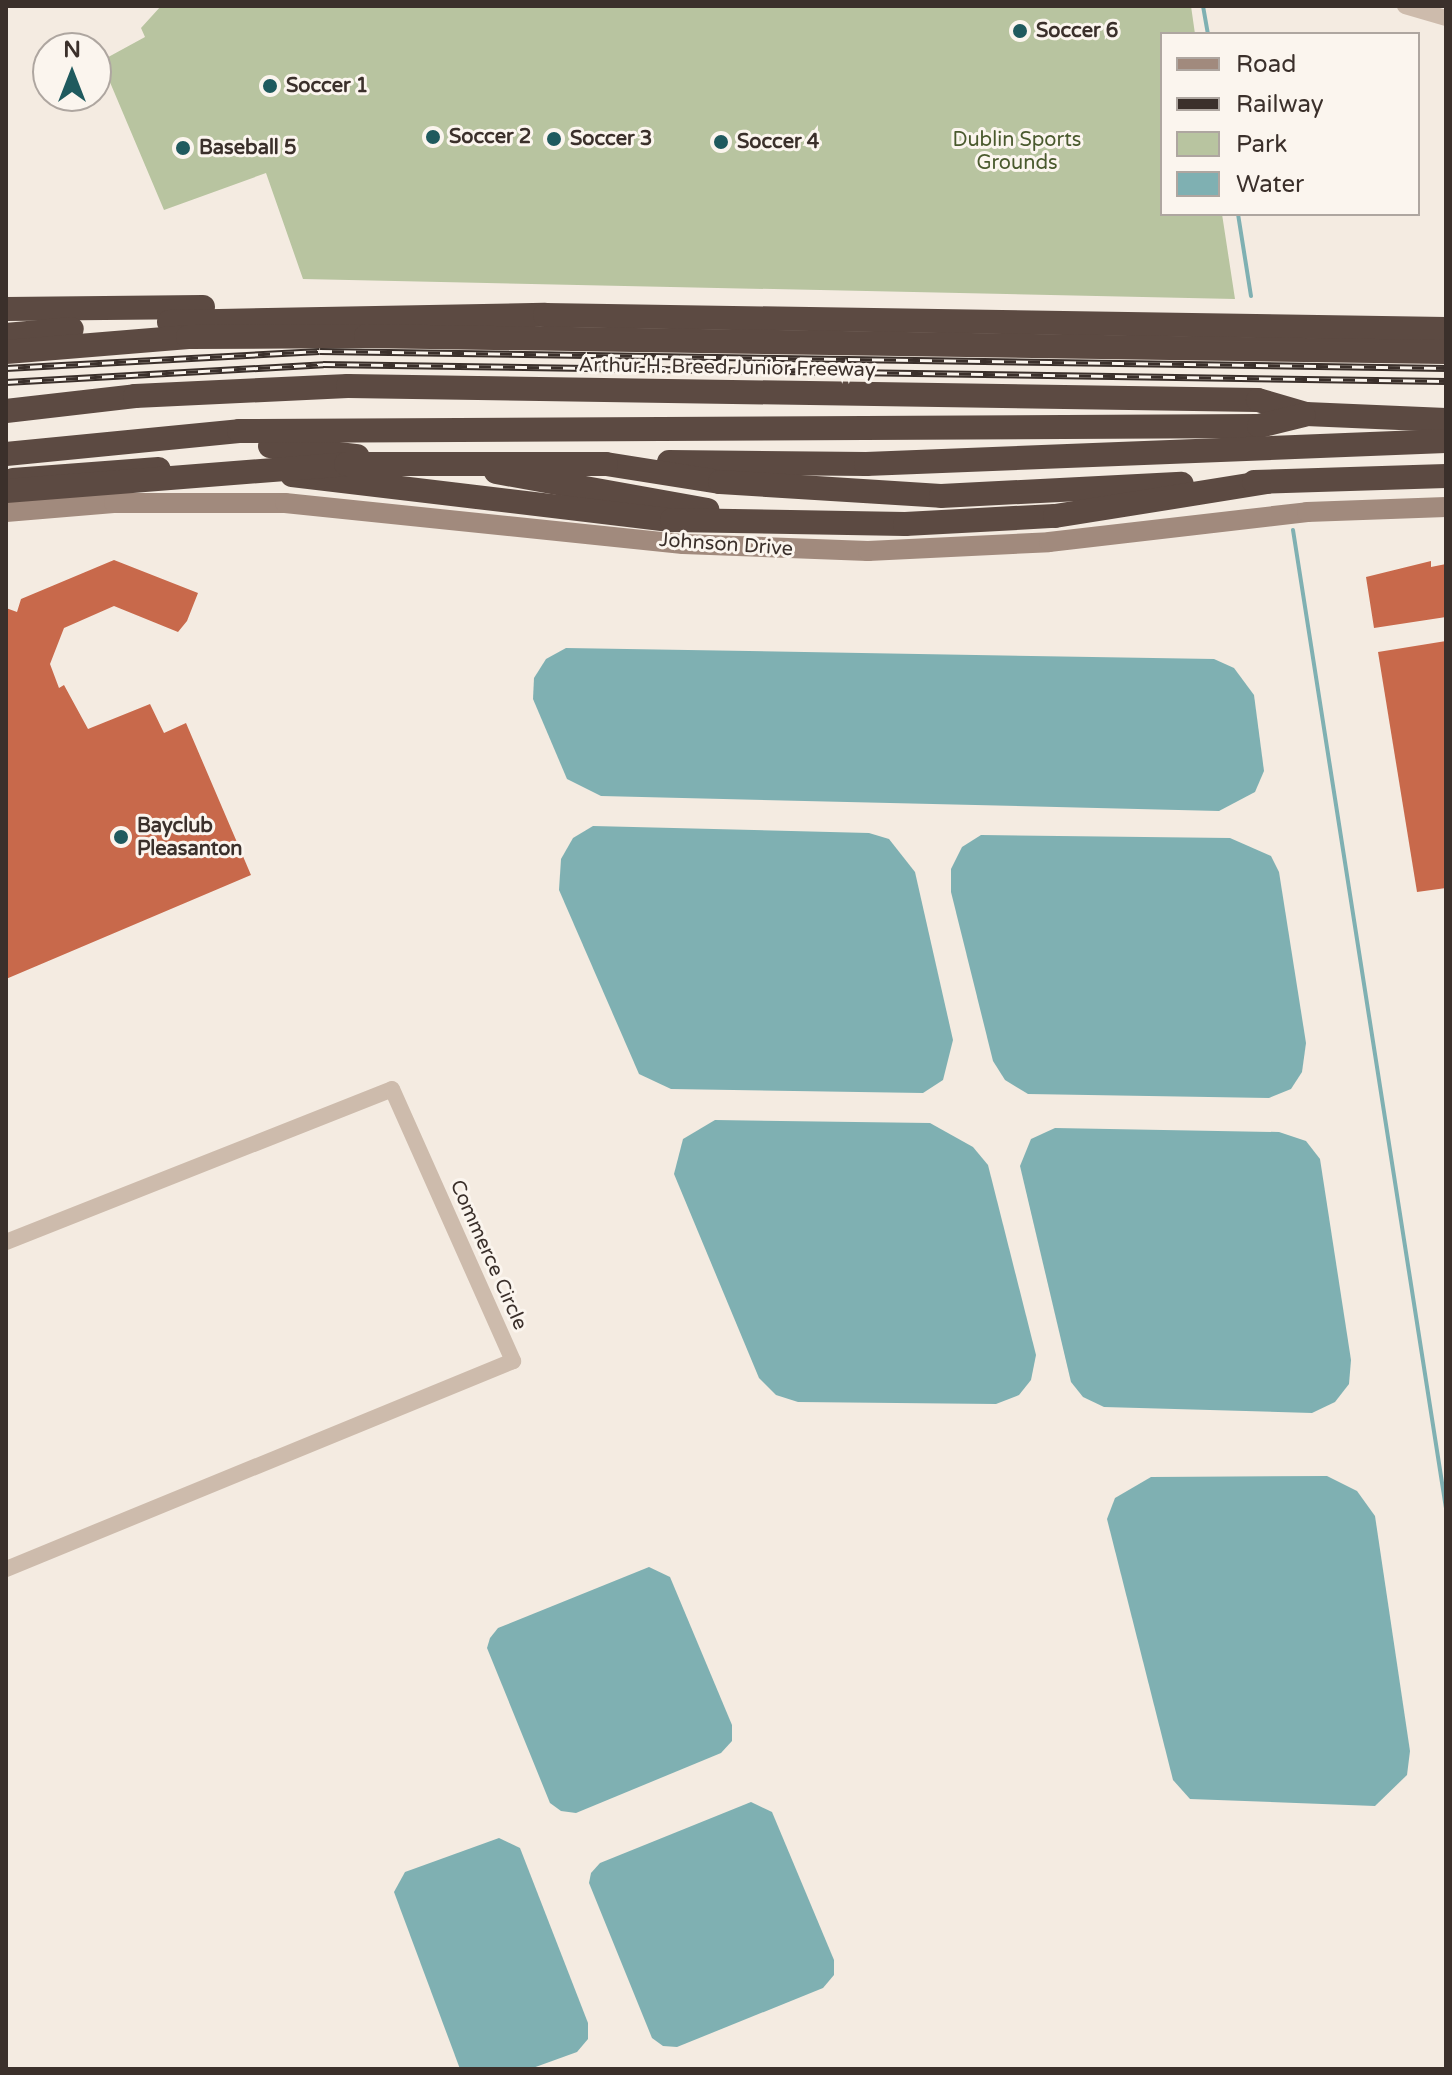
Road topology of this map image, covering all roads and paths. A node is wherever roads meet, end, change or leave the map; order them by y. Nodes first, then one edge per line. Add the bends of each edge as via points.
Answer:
1 (1405, 6) edge
2 (1446, 18) edge
3 (6, 309) edge
4 (257, 316) junction
5 (1446, 329) edge
6 (6, 335) edge
7 (6, 352) edge
8 (1446, 352) edge
9 (6, 411) edge
10 (1306, 414) junction
11 (1446, 420) edge
12 (275, 440) junction
13 (1446, 441) edge
14 (6, 454) edge
15 (720, 471) junction
16 (1446, 476) edge
17 (6, 481) edge
18 (1267, 482) junction
19 (6, 491) edge
20 (1446, 507) edge
21 (6, 512) edge
22 (750, 519) junction
23 (6, 1242) edge
24 (6, 1569) edge

1 - 2 street
3 - 4 highway via 175,305
4 - 5 highway
4 - 6 highway
7 - 8 highway via 188,337 351,336
9 - 10 highway, Arthur H. Breed Junior Freeway via 135,396 348,386 1258,400
10 - 11 highway, Arthur H. Breed Junior Freeway
10 - 12 highway via 1259,426
12 - 14 highway via 239,431
12 - 22 highway via 539,477
13 - 15 highway
15 - 18 highway via 941,496
15 - 19 highway, bridge via 606,464 346,464
16 - 18 highway
17 - 22 highway via 90,470 219,470 672,520
18 - 22 highway via 983,522
20 - 21 street, Johnson Drive via 1307,512 1049,542 868,551 683,544 285,503 154,501
23 - 24 street, Commerce Circle via 392,1089 513,1361

